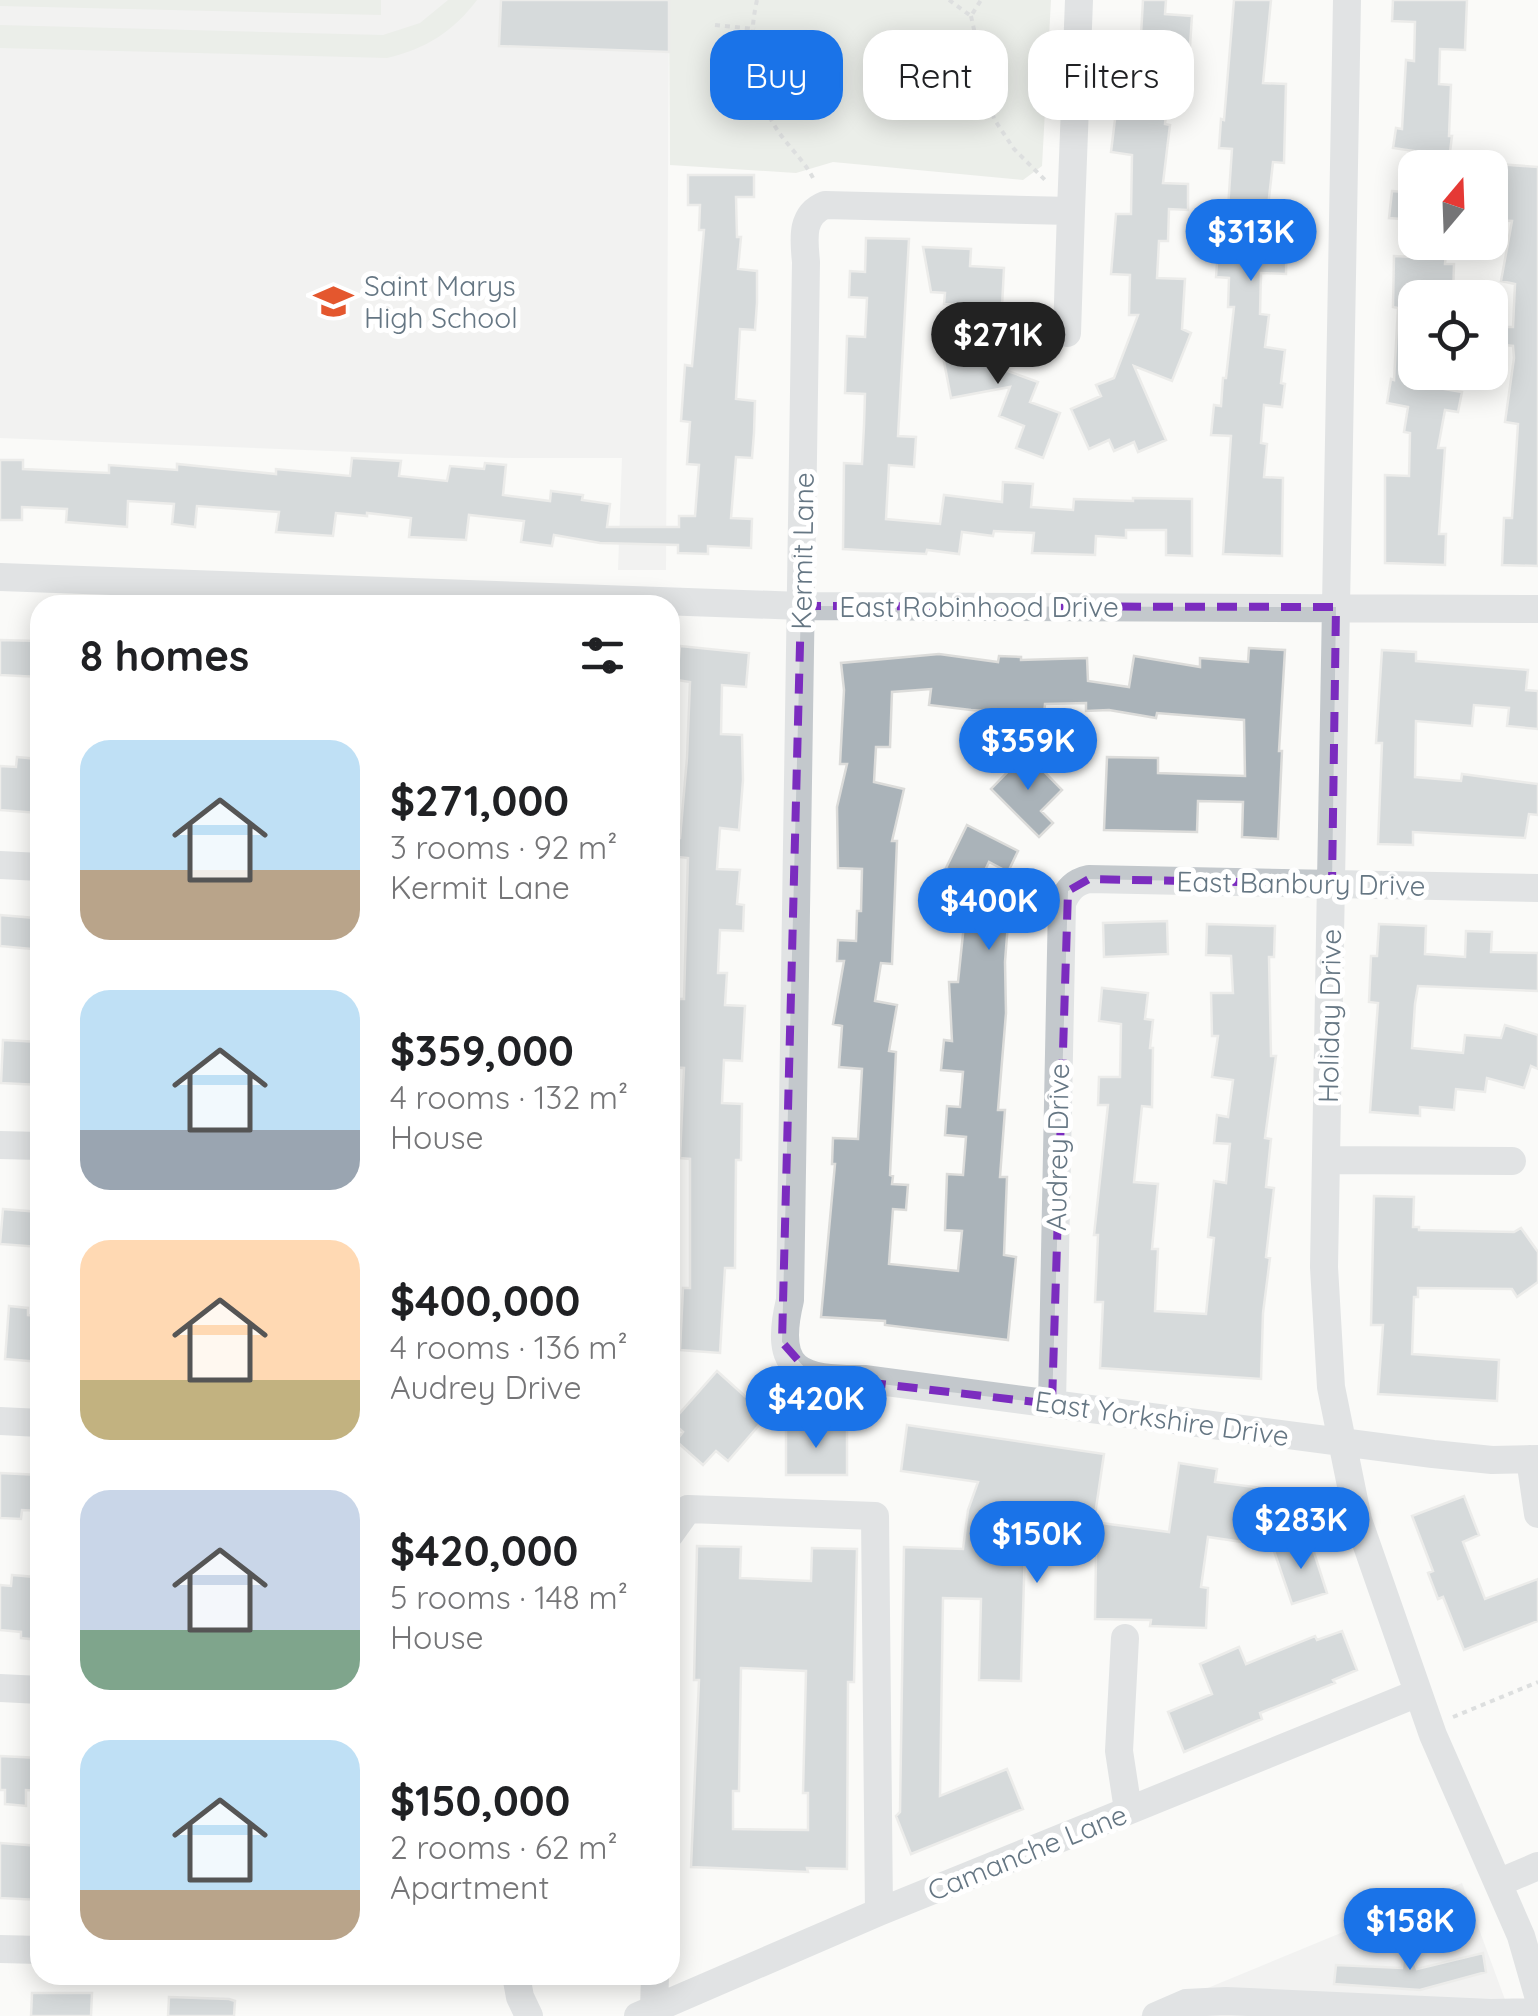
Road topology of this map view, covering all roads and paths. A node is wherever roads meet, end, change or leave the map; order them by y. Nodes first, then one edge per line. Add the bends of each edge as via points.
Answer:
1 (757, 0) edge
2 (949, 0) edge
3 (981, 0) edge
4 (1079, 0) edge
5 (1347, 0) edge
6 (971, 16) junction
7 (715, 25) dead end
8 (754, 29) junction
9 (826, 205) junction
10 (1070, 211) junction
11 (1067, 332) dead end
12 (0, 576) edge
13 (390, 595) edge
14 (680, 604) edge
15 (801, 606) junction
16 (1336, 607) junction
17 (1538, 609) edge
18 (0, 865) edge
19 (30, 866) edge
20 (1332, 884) junction
21 (1538, 888) edge
22 (1068, 891) joint
23 (0, 1144) edge
24 (30, 1146) edge
25 (1326, 1160) junction
26 (1512, 1161) dead end
27 (792, 1360) joint
28 (1052, 1404) junction
29 (0, 1421) edge
30 (30, 1422) edge
31 (1342, 1442) junction
32 (1534, 1459) edge
33 (1538, 1514) edge
34 (680, 1520) edge
35 (1126, 1638) dead end
36 (1538, 1682) edge
37 (0, 1688) edge
38 (30, 1690) edge
39 (1418, 1693) junction
40 (1430, 1726) junction
41 (1128, 1810) junction
42 (1538, 1866) edge
43 (1498, 1883) junction
44 (880, 1912) junction
45 (0, 1949) edge
46 (30, 1950) edge
47 (518, 1985) edge
48 (653, 1985) edge
49 (1538, 1995) edge
50 (646, 2012) edge
51 (1538, 2012) edge
52 (1491, 2014) edge
53 (529, 2016) edge
54 (1156, 2016) edge

1 - 8 path
2 - 6 path
3 - 6 path
4 - 10 street
5 - 16 street, Holiday Drive
6 - 10 path via 994,119
7 - 8 path
8 - 9 path via 759,92
9 - 10 street
9 - 15 street, Kermit Lane via 815,209 803,236
10 - 11 street
12 - 13 street, East Robinhood Drive
14 - 15 street, East Robinhood Drive
15 - 16 street, East Robinhood Drive
15 - 27 street, Kermit Lane via 790,1300 782,1342
16 - 17 street, East Robinhood Drive
16 - 20 street, Holiday Drive
18 - 19 street
20 - 21 street, East Banbury Drive
20 - 22 street, East Banbury Drive via 1090,879
20 - 25 street, Holiday Drive
22 - 28 street, Audrey Drive via 1062,902
23 - 24 street
25 - 26 street
25 - 31 street, Holiday Drive via 1326,1329
27 - 28 street, East Yorkshire Drive via 812,1376 831,1380
28 - 31 street, East Yorkshire Drive
29 - 30 street
31 - 32 street, East Yorkshire Drive
31 - 39 street, Holiday Drive via 1362,1535
32 - 33 street
34 - 44 street via 688,1509 875,1516
35 - 41 street via 1119,1751
36 - 40 path
37 - 38 street
39 - 40 street, Holiday Drive
39 - 41 street, Camanche Lane
40 - 43 street, Holiday Drive
41 - 44 street, Camanche Lane
42 - 43 street
43 - 49 street, Holiday Drive
44 - 50 street, Camanche Lane
45 - 46 street
47 - 53 street
48 - 50 street
51 - 52 street
52 - 54 street via 1226,2001 1186,2003

